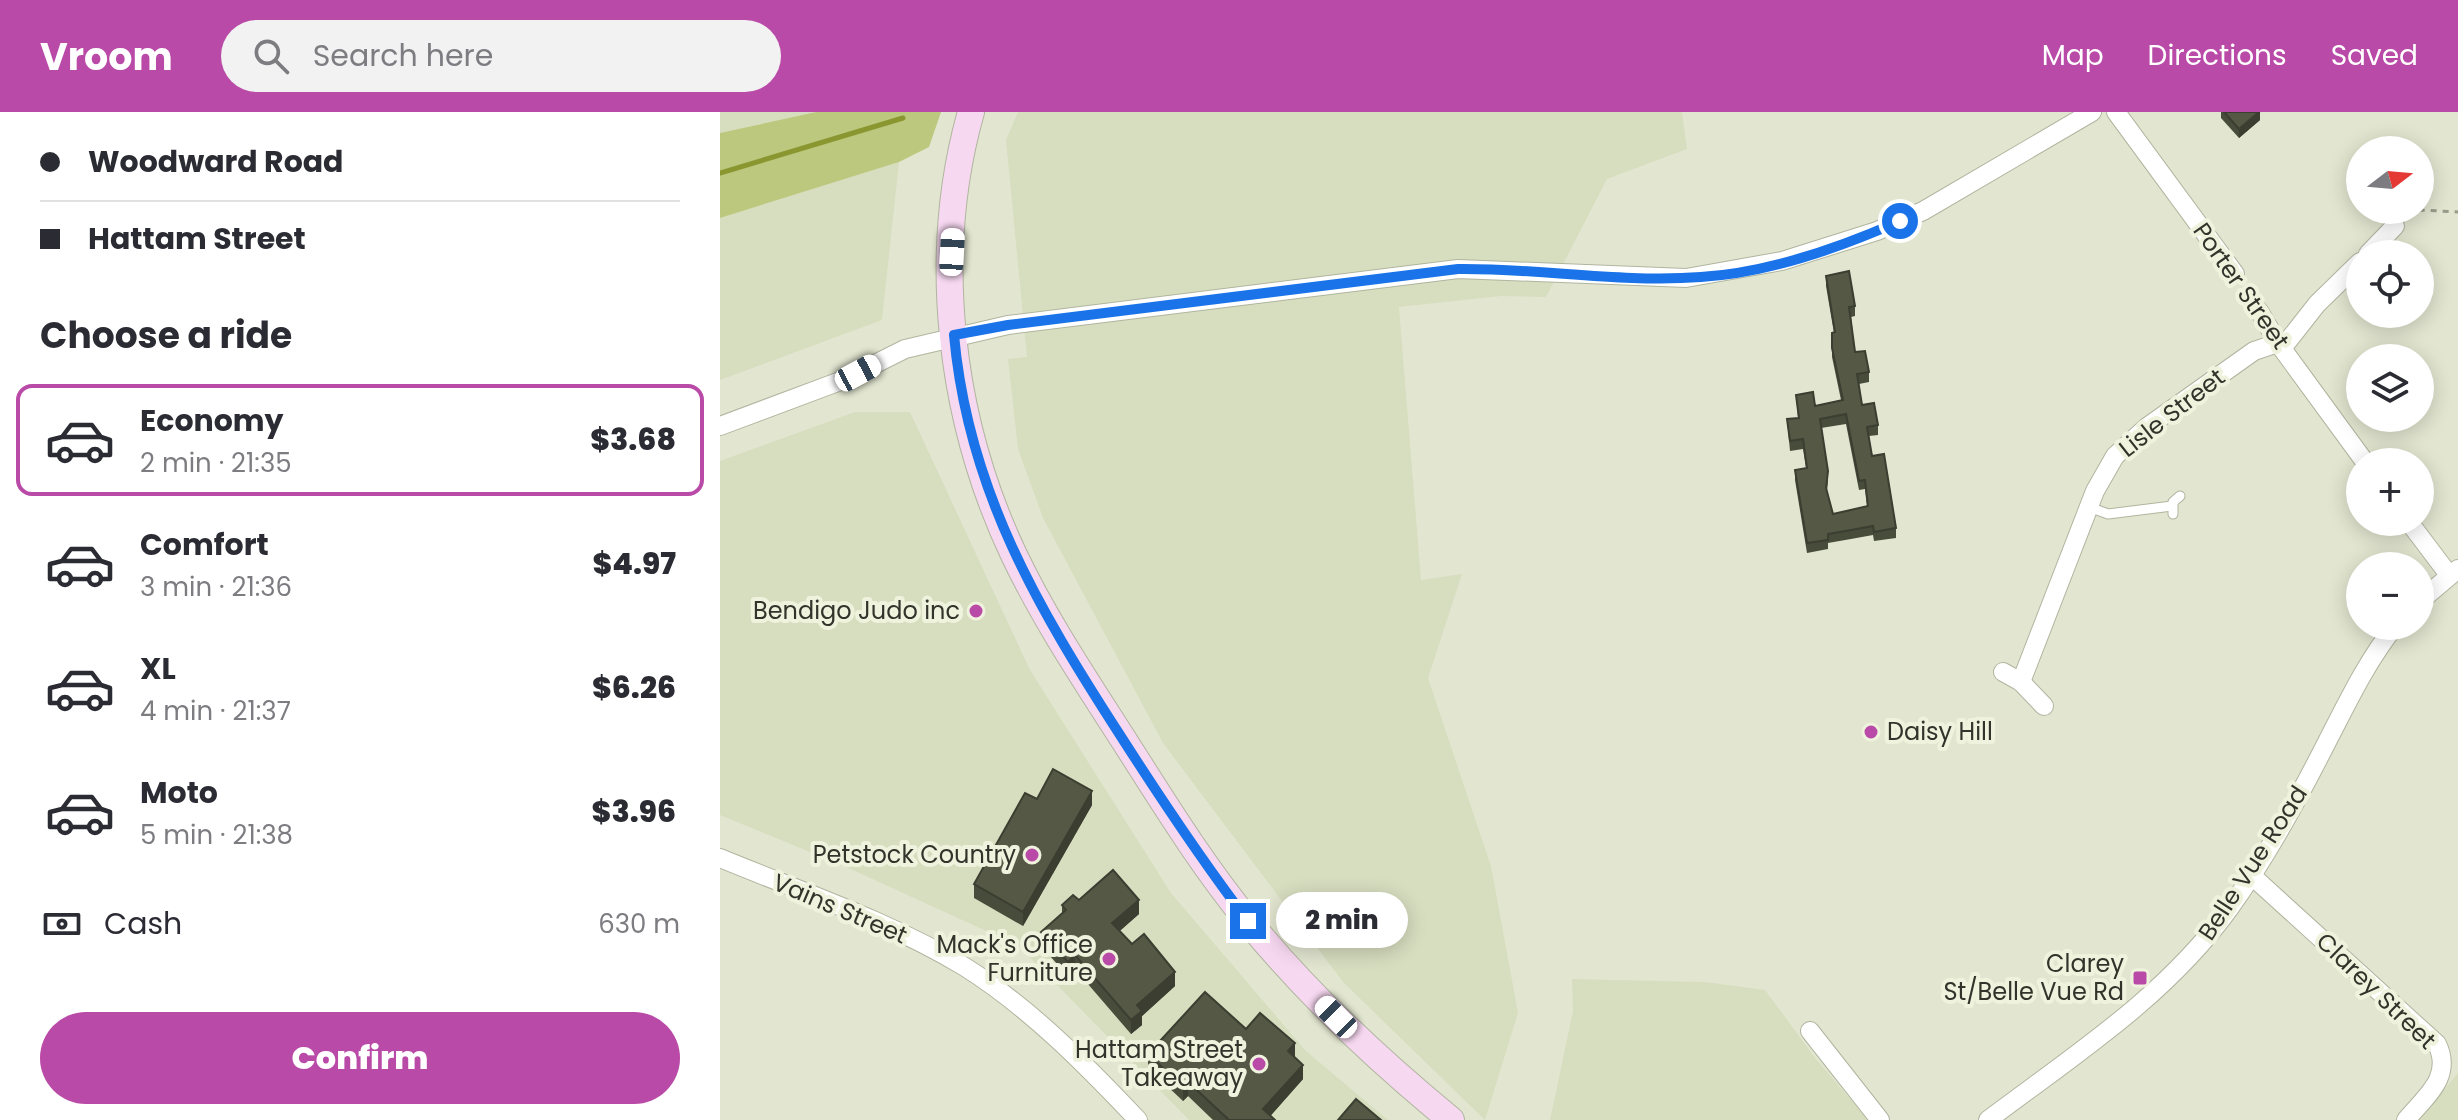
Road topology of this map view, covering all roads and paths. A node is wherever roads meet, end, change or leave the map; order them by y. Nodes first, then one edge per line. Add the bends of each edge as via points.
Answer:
1 (971, 112) edge
2 (2092, 112) edge
3 (2116, 112) edge
4 (2458, 212) edge
5 (2395, 226) joint
6 (2382, 240) edge
7 (2235, 274) dead end
8 (2346, 276) edge
9 (2259, 311) dead end
10 (954, 335) junction
11 (2281, 345) junction
12 (720, 426) edge
13 (2355, 448) edge
14 (2180, 496) dead end
15 (2089, 507) junction
16 (2422, 536) edge
17 (2454, 572) edge
18 (2434, 589) edge
19 (2386, 640) edge
20 (2003, 672) dead end
21 (2021, 682) junction
22 (2044, 706) dead end
23 (720, 858) edge
24 (2251, 875) junction
25 (1810, 1031) dead end
26 (1138, 1120) edge
27 (1451, 1120) edge
28 (1880, 1120) edge
29 (1988, 1120) edge
30 (2406, 1120) edge

1 - 10 main road via 953,230
2 - 10 street via 1923,211 1824,250 1730,272 1629,278 1458,269
3 - 7 street, Porter Street
4 - 5 path via 2421,210
5 - 6 street
8 - 11 street, Lisle Street
9 - 11 street, Porter Street
10 - 12 street via 905,349 843,380
10 - 27 main road via 967,421 993,507 1036,599 1104,710 1248,921 1355,1036
11 - 13 street, Porter Street
11 - 15 street, Lisle Street via 2254,351 2128,442 2103,473
14 - 15 lane via 2172,510 2108,514
15 - 21 street, Lisle Street
16 - 17 street
17 - 18 street
19 - 24 street, Belle Vue Road
20 - 21 street
21 - 22 street
23 - 26 street, Vains Street via 878,924 964,967 1035,1020
24 - 29 street, Belle Vue Road via 2208,936 2160,989
24 - 30 street, Clarey Street via 2437,1044 2443,1073
25 - 28 street

